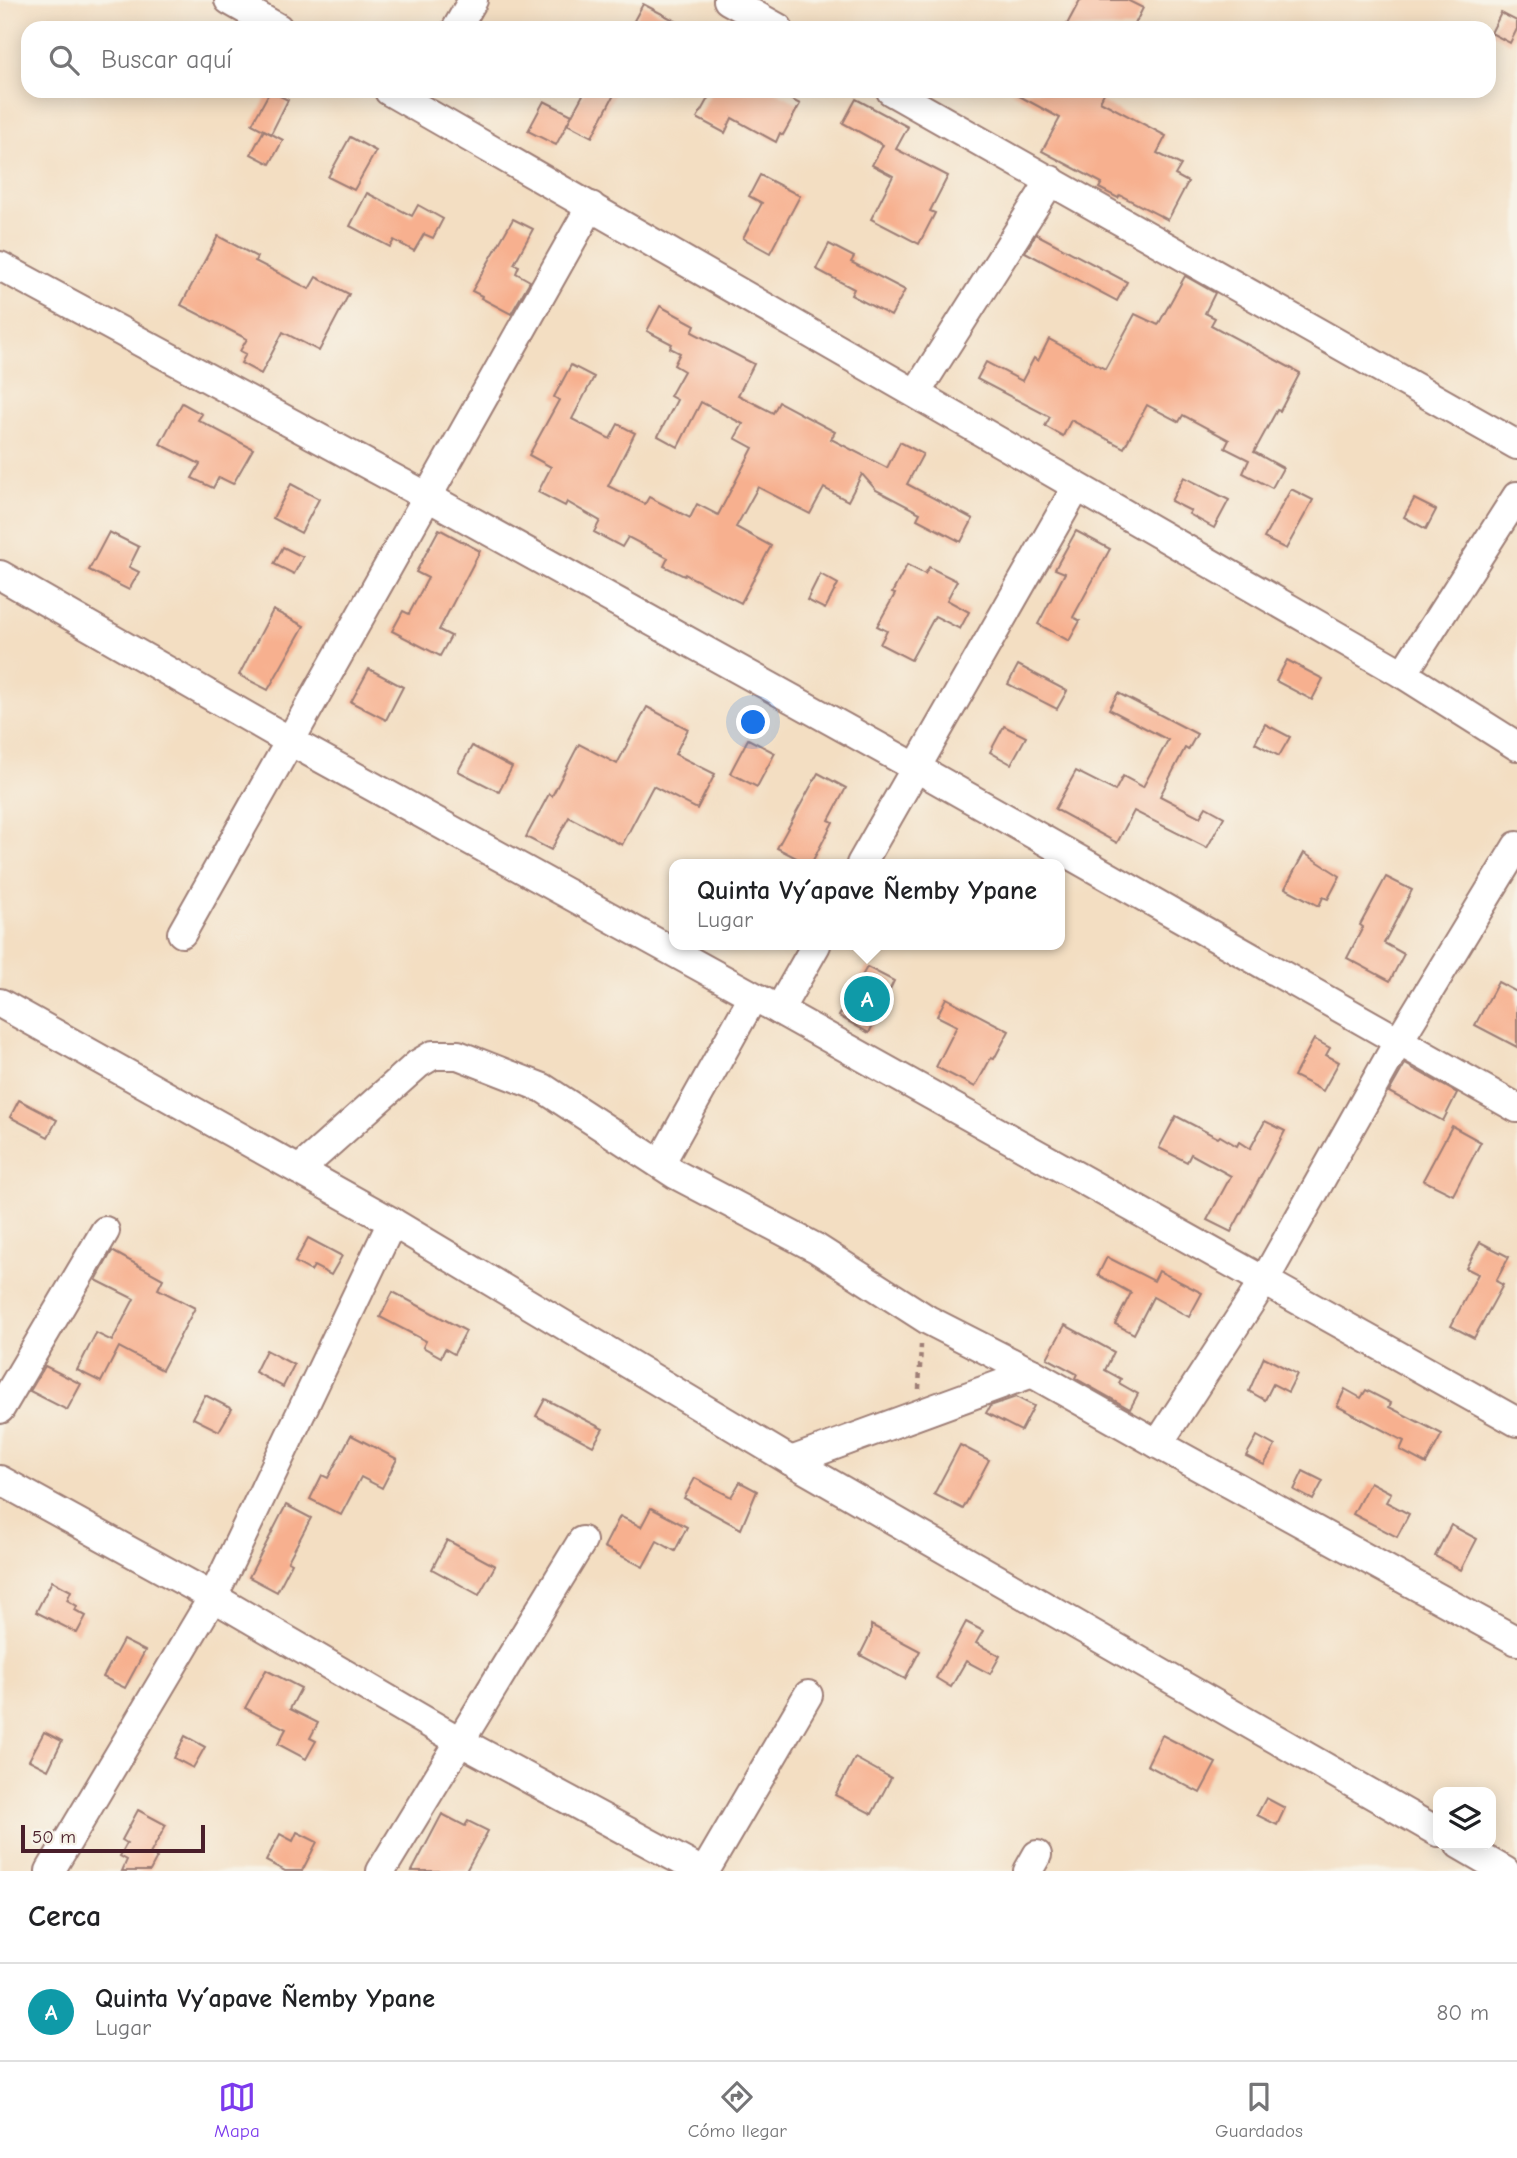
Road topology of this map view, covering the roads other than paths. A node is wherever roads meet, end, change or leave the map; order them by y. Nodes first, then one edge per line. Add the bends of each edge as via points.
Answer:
1 (229, 0) edge
2 (473, 0) edge
3 (728, 0) edge
4 (266, 21) edge
5 (461, 21) edge
6 (766, 21) edge
7 (411, 98) edge
8 (904, 98) edge
9 (1051, 180) junction
10 (591, 206) junction
11 (0, 266) edge
12 (916, 393) junction
13 (1517, 445) edge
14 (1076, 488) junction
15 (1517, 496) edge
16 (428, 497) junction
17 (0, 575) edge
18 (1403, 674) junction
19 (290, 741) junction
20 (1517, 746) edge
21 (915, 767) junction
22 (1517, 846) edge
23 (864, 859) edge
24 (182, 933) dead end
25 (813, 950) edge
26 (753, 997) junction
27 (0, 1003) edge
28 (779, 1010) junction
29 (1398, 1041) junction
30 (1517, 1108) edge
31 (660, 1164) junction
32 (299, 1170) junction
33 (392, 1222) junction
34 (105, 1231) dead end
35 (1264, 1281) junction
36 (1032, 1373) junction
37 (0, 1409) edge
38 (1517, 1422) edge
39 (1158, 1444) junction
40 (791, 1461) junction
41 (0, 1480) edge
42 (582, 1541) dead end
43 (213, 1597) junction
44 (1517, 1641) edge
45 (808, 1695) dead end
46 (461, 1742) junction
47 (1433, 1829) edge
48 (1469, 1850) edge
49 (50, 1871) edge
50 (381, 1871) edge
51 (703, 1871) edge
52 (1506, 1871) edge

1 - 4 street
2 - 5 street
3 - 6 street
7 - 10 street
8 - 9 street
9 - 12 street
9 - 13 street
10 - 12 street
10 - 16 street
11 - 16 street
12 - 14 street
14 - 18 street
14 - 21 street
15 - 18 street
16 - 19 street
16 - 21 street
17 - 19 street
18 - 20 street
19 - 24 street
19 - 26 street
21 - 23 street
21 - 29 street
22 - 29 street
25 - 28 street
26 - 28 street
26 - 31 street
27 - 32 street
28 - 35 street
29 - 30 street
29 - 35 street
31 - 32 street via 542,1088 458,1055 433,1055
31 - 36 street via 816,1248 928,1321
32 - 33 street
33 - 40 street
33 - 43 street
34 - 37 street
35 - 38 street
35 - 39 street
36 - 39 street
36 - 40 street
39 - 44 street
40 - 47 street
41 - 43 street
42 - 46 street
43 - 46 street
43 - 49 street
45 - 51 street
46 - 50 street
46 - 51 street
48 - 52 street

